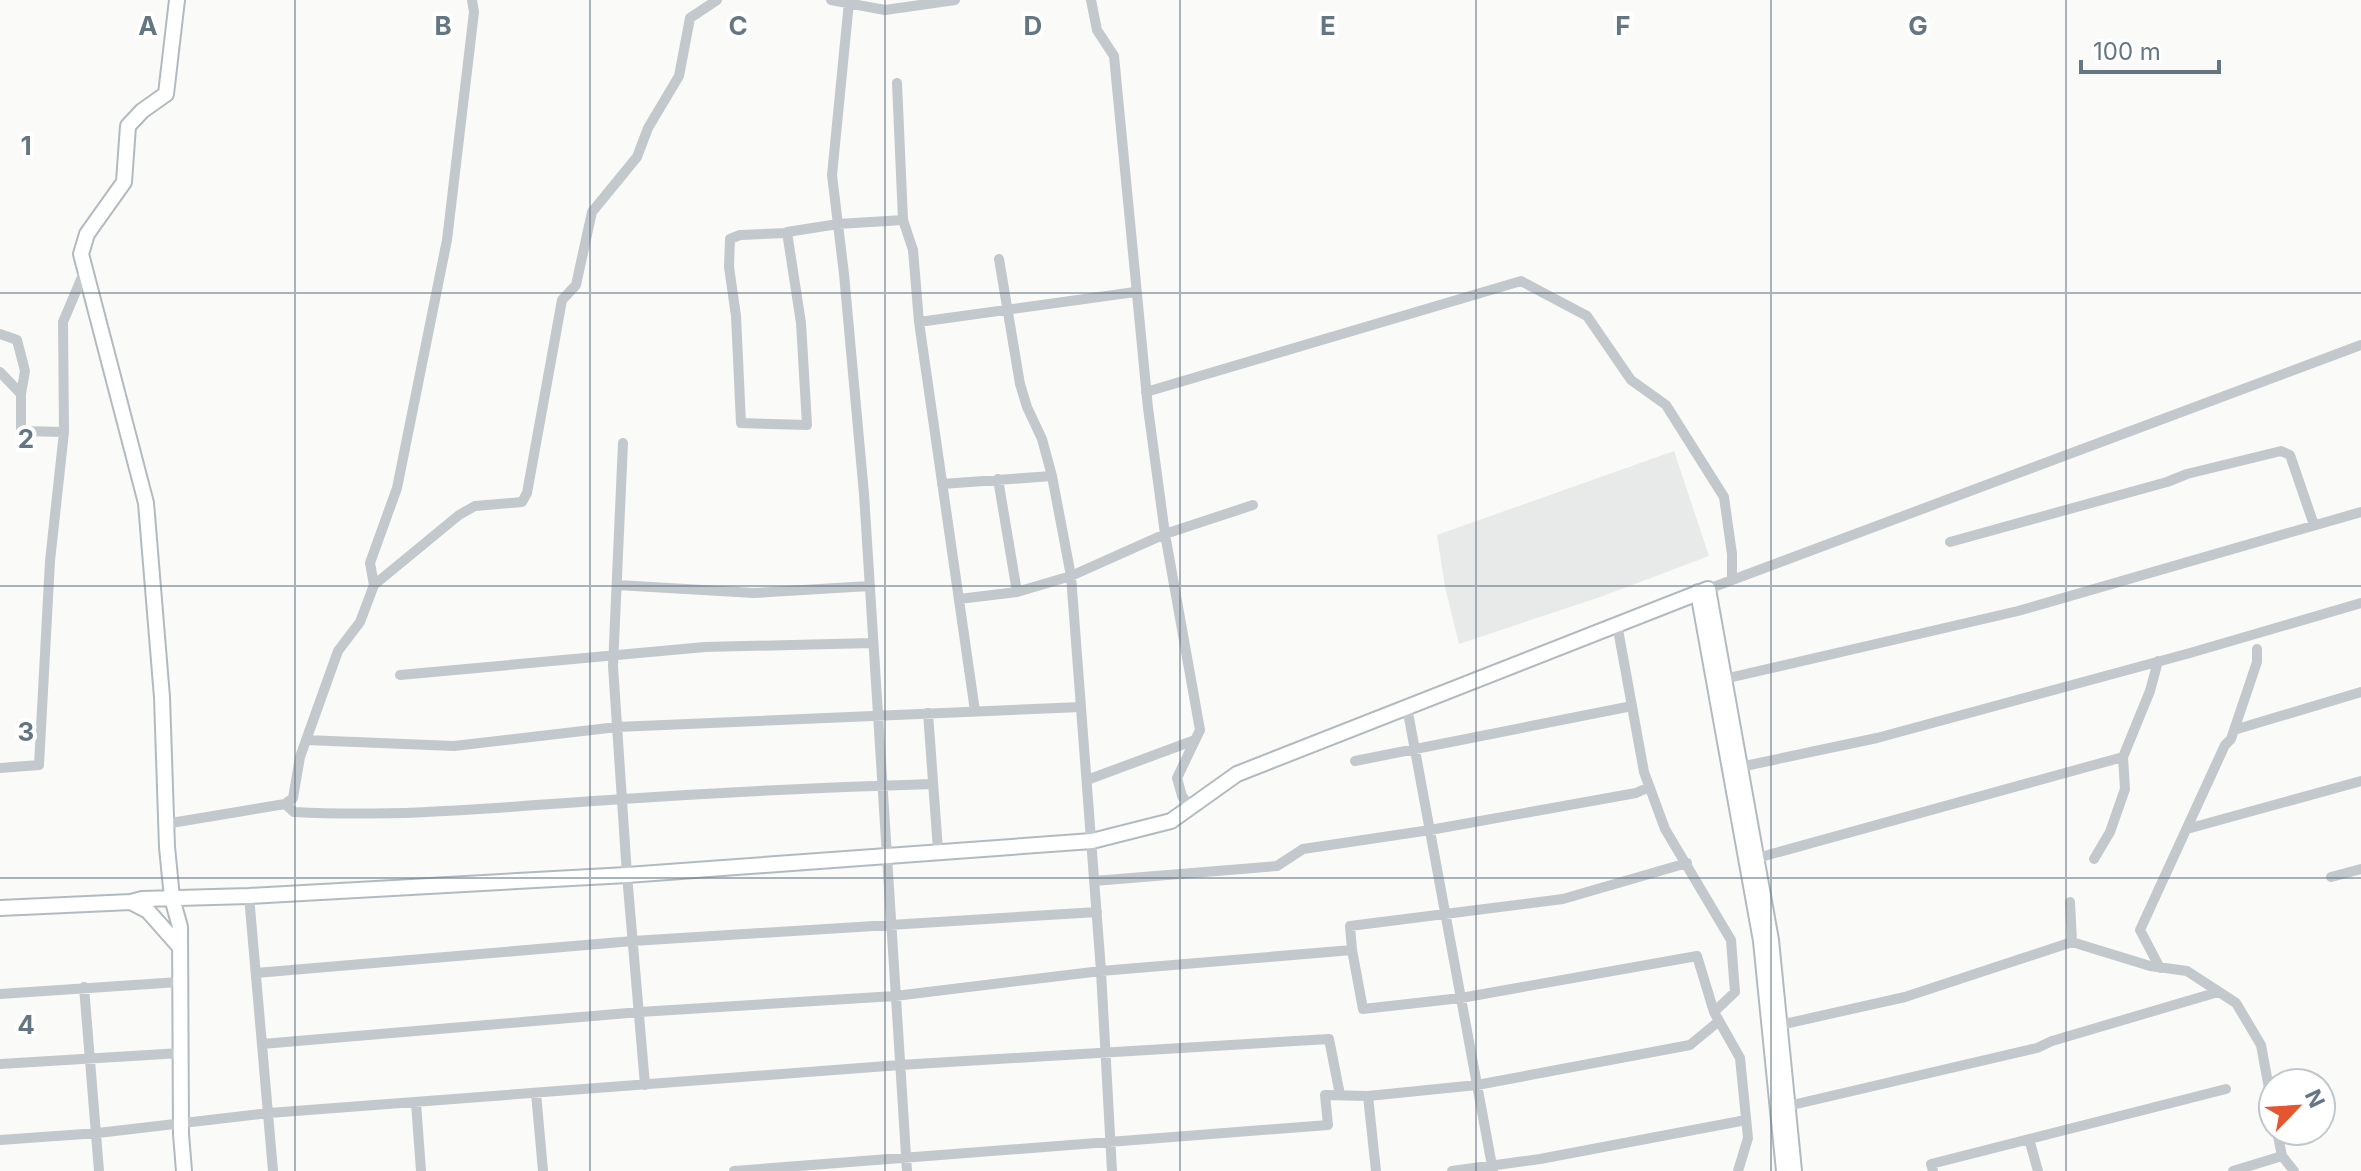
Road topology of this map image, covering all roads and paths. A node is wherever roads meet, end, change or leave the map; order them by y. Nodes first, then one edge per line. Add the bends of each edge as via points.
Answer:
1 (177, 0) edge
2 (472, 0) edge
3 (717, 0) edge
4 (831, 0) edge
5 (955, 0) edge
6 (1091, 0) edge
7 (849, 2) edge
8 (897, 83) dead end
9 (903, 220) junction
10 (838, 224) junction
11 (787, 233) junction
12 (999, 259) dead end
13 (85, 270) junction
14 (1135, 292) junction
15 (1007, 311) junction
16 (919, 322) junction
17 (0, 334) edge
18 (2361, 345) edge
19 (0, 372) edge
20 (1146, 392) junction
21 (21, 394) junction
22 (64, 432) junction
23 (623, 443) dead end
24 (1052, 476) junction
25 (998, 479) junction
26 (942, 484) junction
27 (1253, 505) dead end
28 (2361, 512) edge
29 (2314, 525) junction
30 (1165, 534) junction
31 (1950, 542) dead end
32 (1071, 576) junction
33 (1732, 580) junction
34 (374, 585) junction
35 (617, 585) junction
36 (869, 586) junction
37 (1703, 591) junction
38 (1017, 592) junction
39 (959, 599) junction
40 (2361, 603) edge
41 (1617, 624) junction
42 (872, 643) junction
43 (2257, 649) dead end
44 (614, 653) junction
45 (2158, 661) junction
46 (400, 675) dead end
47 (1724, 679) junction
48 (2361, 692) edge
49 (1632, 706) junction
50 (1081, 707) junction
51 (1407, 707) junction
52 (975, 711) junction
53 (928, 713) junction
54 (877, 715) junction
55 (617, 727) junction
56 (2234, 730) junction
57 (306, 740) junction
58 (1195, 740) junction
59 (1415, 749) junction
60 (2123, 757) junction
61 (1355, 761) dead end
62 (1740, 767) junction
63 (0, 768) edge
64 (1087, 780) junction
65 (2361, 781) edge
66 (933, 784) junction
67 (882, 786) junction
68 (1649, 787) junction
69 (622, 799) junction
70 (285, 804) junction
71 (1190, 807) junction
72 (165, 824) junction
73 (2187, 829) junction
74 (1430, 830) junction
75 (1092, 841) junction
76 (938, 850) junction
77 (887, 854) junction
78 (1757, 858) junction
79 (2094, 859) dead end
80 (1687, 863) junction
81 (2361, 869) edge
82 (627, 875) junction
83 (2331, 877) dead end
84 (1094, 881) junction
85 (249, 896) junction
86 (172, 898) junction
87 (131, 902) junction
88 (2070, 902) dead end
89 (0, 908) edge
90 (1097, 912) junction
91 (1445, 914) junction
92 (891, 924) junction
93 (633, 941) junction
94 (2072, 942) junction
95 (179, 946) junction
96 (1352, 950) junction
97 (2160, 968) junction
98 (1101, 971) junction
99 (256, 973) junction
100 (179, 982) junction
101 (84, 987) junction
102 (2218, 992) junction
103 (0, 994) edge
104 (895, 996) junction
105 (1461, 998) junction
106 (640, 1012) junction
107 (1717, 1016) junction
108 (1780, 1025) junction
109 (262, 1044) junction
110 (1107, 1052) junction
111 (181, 1053) junction
112 (91, 1059) junction
113 (0, 1064) edge
114 (900, 1065) junction
115 (2265, 1067) edge
116 (645, 1085) junction
117 (1477, 1085) junction
118 (2226, 1089) dead end
119 (536, 1093) junction
120 (1340, 1095) junction
121 (1368, 1096) junction
122 (416, 1103) junction
123 (1788, 1106) junction
124 (269, 1113) junction
125 (1746, 1120) junction
126 (181, 1121) junction
127 (98, 1133) junction
128 (2029, 1139) junction
129 (0, 1140) edge
130 (1111, 1140) junction
131 (2280, 1147) edge
132 (2282, 1156) junction
133 (906, 1159) junction
134 (1492, 1168) edge
135 (99, 1171) edge
136 (184, 1171) edge
137 (273, 1171) edge
138 (421, 1171) edge
139 (543, 1171) edge
140 (734, 1171) edge
141 (907, 1171) edge
142 (1112, 1171) edge
143 (1376, 1171) edge
144 (1452, 1171) edge
145 (1738, 1171) edge
146 (1784, 1171) edge
147 (1794, 1171) edge
148 (1933, 1171) edge
149 (2038, 1171) edge
150 (2233, 1171) edge
151 (2294, 1171) edge

1 - 13 street via 166,94 128,126 124,182 87,234 81,254
2 - 34 street via 447,240 397,488 370,563
3 - 34 street via 690,18 679,76 637,157 592,212 576,285 562,300 522,502 475,506
4 - 7 street
5 - 7 street via 885,10
6 - 14 street via 1097,30 1114,56
7 - 10 street via 832,175
8 - 9 street
9 - 10 street
9 - 16 street via 913,250
10 - 11 street
10 - 36 street
11 - 11 street via 801,323 807,425 741,423 730,239
12 - 15 street
13 - 22 street via 63,322
13 - 72 street via 146,503 162,697
14 - 15 street
14 - 20 street
15 - 16 street
15 - 24 street via 1023,395
16 - 26 street
17 - 21 street via 17,340 25,371
18 - 33 street
19 - 21 street
20 - 30 street
20 - 33 street via 1521,281 1587,316 1631,380 1666,405 1724,497
21 - 22 street via 21,431
22 - 63 street via 50,561 39,765
23 - 35 street
24 - 25 street
24 - 32 street
25 - 26 street
25 - 38 street
26 - 39 street
27 - 30 street
28 - 29 street
29 - 31 street via 2290,455 2281,451
29 - 47 street via 2018,611
30 - 32 street
30 - 58 street via 1200,730
32 - 38 street
32 - 50 street
33 - 37 street
34 - 57 street via 360,622 338,651
35 - 36 street via 754,593
35 - 44 street
36 - 42 street
37 - 41 street
37 - 47 street
37 - 146 street via 1761,941
38 - 39 street
39 - 52 street
40 - 45 street
41 - 49 street
41 - 51 street
42 - 44 street
42 - 54 street
43 - 56 street
44 - 46 street
44 - 55 street
45 - 60 street
45 - 62 street via 1877,738
47 - 62 street
48 - 56 street
49 - 59 street
49 - 68 street
50 - 52 street
50 - 64 street
51 - 59 street
51 - 71 street via 1237,774
52 - 53 street
53 - 54 street
53 - 66 street
54 - 55 street
54 - 67 street
55 - 57 street via 454,746
55 - 69 street
56 - 73 street
57 - 70 street via 293,798
58 - 64 street
58 - 71 street via 1177,778
59 - 61 street
59 - 74 street
60 - 78 street
60 - 79 street via 2125,789
62 - 78 street
64 - 75 street
65 - 73 street
66 - 67 street
66 - 76 street
67 - 69 street
67 - 77 street
68 - 74 street
68 - 80 street via 1665,829
69 - 70 street via 336,814 294,812
69 - 82 street
70 - 72 street
71 - 75 street via 1171,821
72 - 86 street
73 - 97 street via 2140,930
74 - 84 street via 1303,849 1277,866
74 - 91 street
75 - 76 street
75 - 84 street
76 - 77 street
77 - 82 street
77 - 92 street
78 - 108 street
80 - 91 street via 1563,899
80 - 107 street via 1731,940 1735,992
81 - 83 street
82 - 85 street
82 - 93 street
84 - 90 street
85 - 86 street
85 - 99 street
86 - 87 street
86 - 95 street
87 - 89 street
87 - 95 street via 148,911
88 - 94 street
90 - 92 street
90 - 98 street
91 - 96 street via 1350,926
91 - 105 street
92 - 93 street
92 - 104 street
93 - 99 street
93 - 106 street
94 - 97 street
94 - 108 street via 1905,997
95 - 100 street
96 - 98 street
96 - 105 street via 1363,1009
97 - 102 street via 2187,971
98 - 104 street
98 - 110 street
99 - 109 street
100 - 101 street
100 - 111 street
101 - 103 street
101 - 112 street
102 - 115 street via 2236,1003 2261,1045
102 - 123 street via 2037,1048
104 - 106 street
104 - 114 street
105 - 107 street via 1697,956
105 - 117 street
106 - 109 street
106 - 116 street
107 - 117 street via 1690,1045
107 - 125 street via 1740,1058
108 - 123 street
109 - 124 street
110 - 114 street
110 - 120 street via 1329,1039
110 - 130 street
111 - 112 street
111 - 126 street
112 - 113 street
112 - 127 street
114 - 116 street
114 - 133 street
116 - 119 street
117 - 121 street
117 - 134 street
118 - 128 street
119 - 122 street
119 - 139 street
120 - 121 street
120 - 130 street via 1325,1095 1328,1125
121 - 143 street
122 - 124 street
122 - 138 street
123 - 147 street
124 - 126 street
124 - 137 street
125 - 134 street
125 - 145 street via 1748,1138
126 - 127 street
126 - 136 street
127 - 129 street
127 - 135 street
128 - 148 street via 1931,1164
128 - 149 street
130 - 133 street
130 - 142 street
131 - 132 street
132 - 150 street
132 - 151 street
133 - 140 street
133 - 141 street
134 - 144 street

